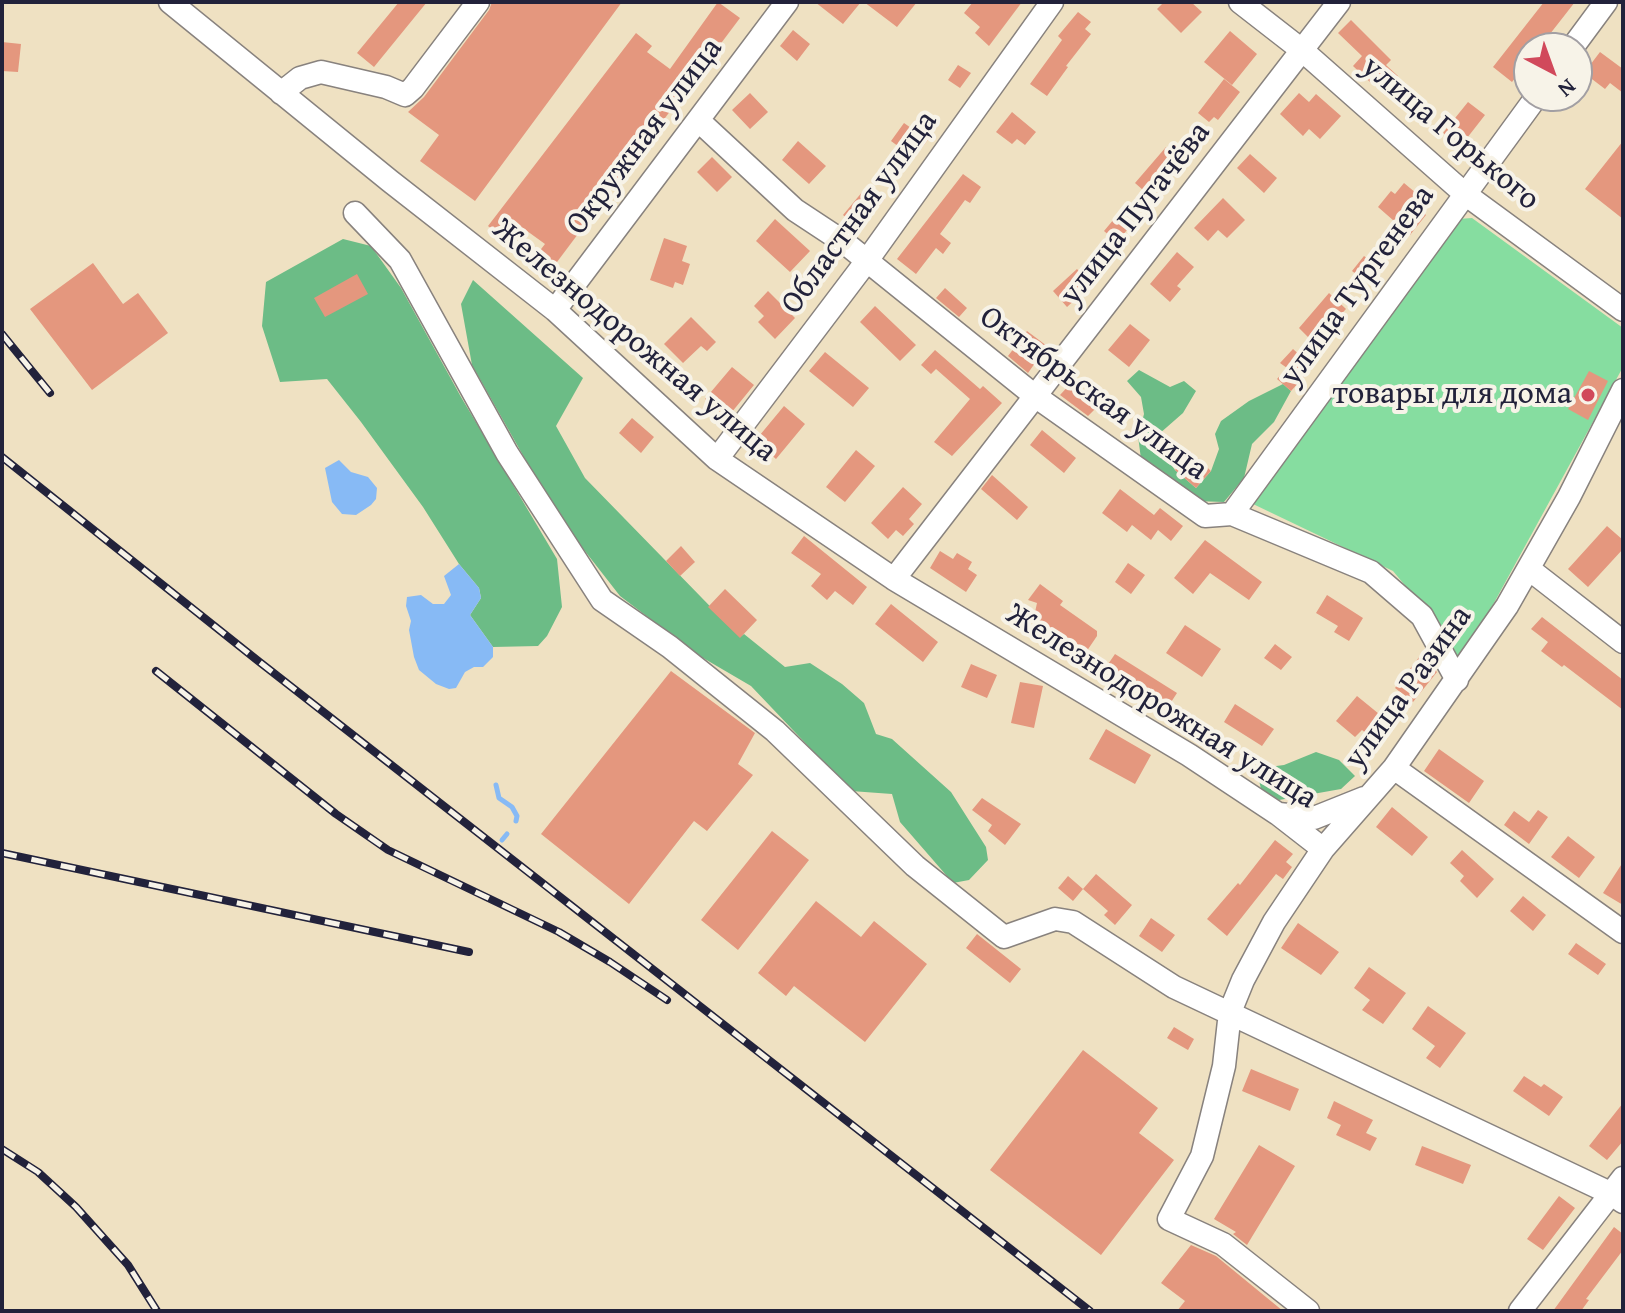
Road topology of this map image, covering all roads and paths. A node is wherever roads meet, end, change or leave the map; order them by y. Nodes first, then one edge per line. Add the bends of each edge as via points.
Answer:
1 (170, 2) edge
2 (478, 2) edge
3 (787, 2) edge
4 (1052, 2) edge
5 (1240, 2) edge
6 (1339, 2) edge
7 (1606, 2) edge
8 (1584, 32) edge
9 (1303, 51) junction
10 (281, 93) junction
11 (1525, 112) edge
12 (699, 121) junction
13 (1465, 194) junction
14 (355, 213) dead end
15 (866, 262) junction
16 (555, 310) junction
17 (1623, 310) edge
18 (1623, 390) edge
19 (1035, 396) junction
20 (717, 459) junction
21 (1232, 514) junction
22 (1529, 569) junction
23 (894, 579) junction
24 (1623, 642) edge
25 (1457, 680) junction
26 (1394, 768) junction
27 (1370, 795) junction
28 (1278, 814) junction
29 (1323, 849) junction
30 (1623, 932) edge
31 (1230, 1012) junction
32 (1619, 1191) edge
33 (1308, 1311) edge
34 (1520, 1311) edge

1 - 10 street, Железнодорожная улица
2 - 10 street via 405,95 321,72 300,78
3 - 12 street, Окружная улица
4 - 15 street, Областная улица
5 - 9 street, улица Горького
6 - 9 street, улица Пугачёва
7 - 8 street
9 - 13 street, улица Горького
9 - 19 street, улица Пугачёва
10 - 16 street, Железнодорожная улица
11 - 13 street, улица Тургенева
12 - 15 street, Октябрьская улица via 795,210
12 - 16 street, Окружная улица
13 - 17 street, улица Горького
13 - 21 street, улица Тургенева
14 - 31 street via 400,260 507,453 602,600 775,731 915,866 1004,937 1055,919 1073,922 1174,987
15 - 19 street, Октябрьская улица
15 - 20 street, Областная улица
16 - 20 street, Железнодорожная улица
18 - 22 street, улица Разина
19 - 21 street, Октябрьская улица via 1205,516
19 - 23 street, улица Пугачёва
20 - 23 street, Железнодорожная улица
21 - 25 street, Октябрьская улица via 1371,572 1422,616
22 - 24 street
22 - 25 street, улица Разина
23 - 28 street, Железнодорожная улица
25 - 26 street, улица Разина
26 - 27 street, улица Разина
26 - 30 street
27 - 28 street via 1314,818
27 - 29 street, улица Разина
28 - 29 street, Железнодорожная улица
29 - 31 street, улица Разина via 1274,922
31 - 32 street
31 - 33 street, улица Разина via 1224,1066 1202,1156 1169,1219 1223,1244
32 - 34 street

